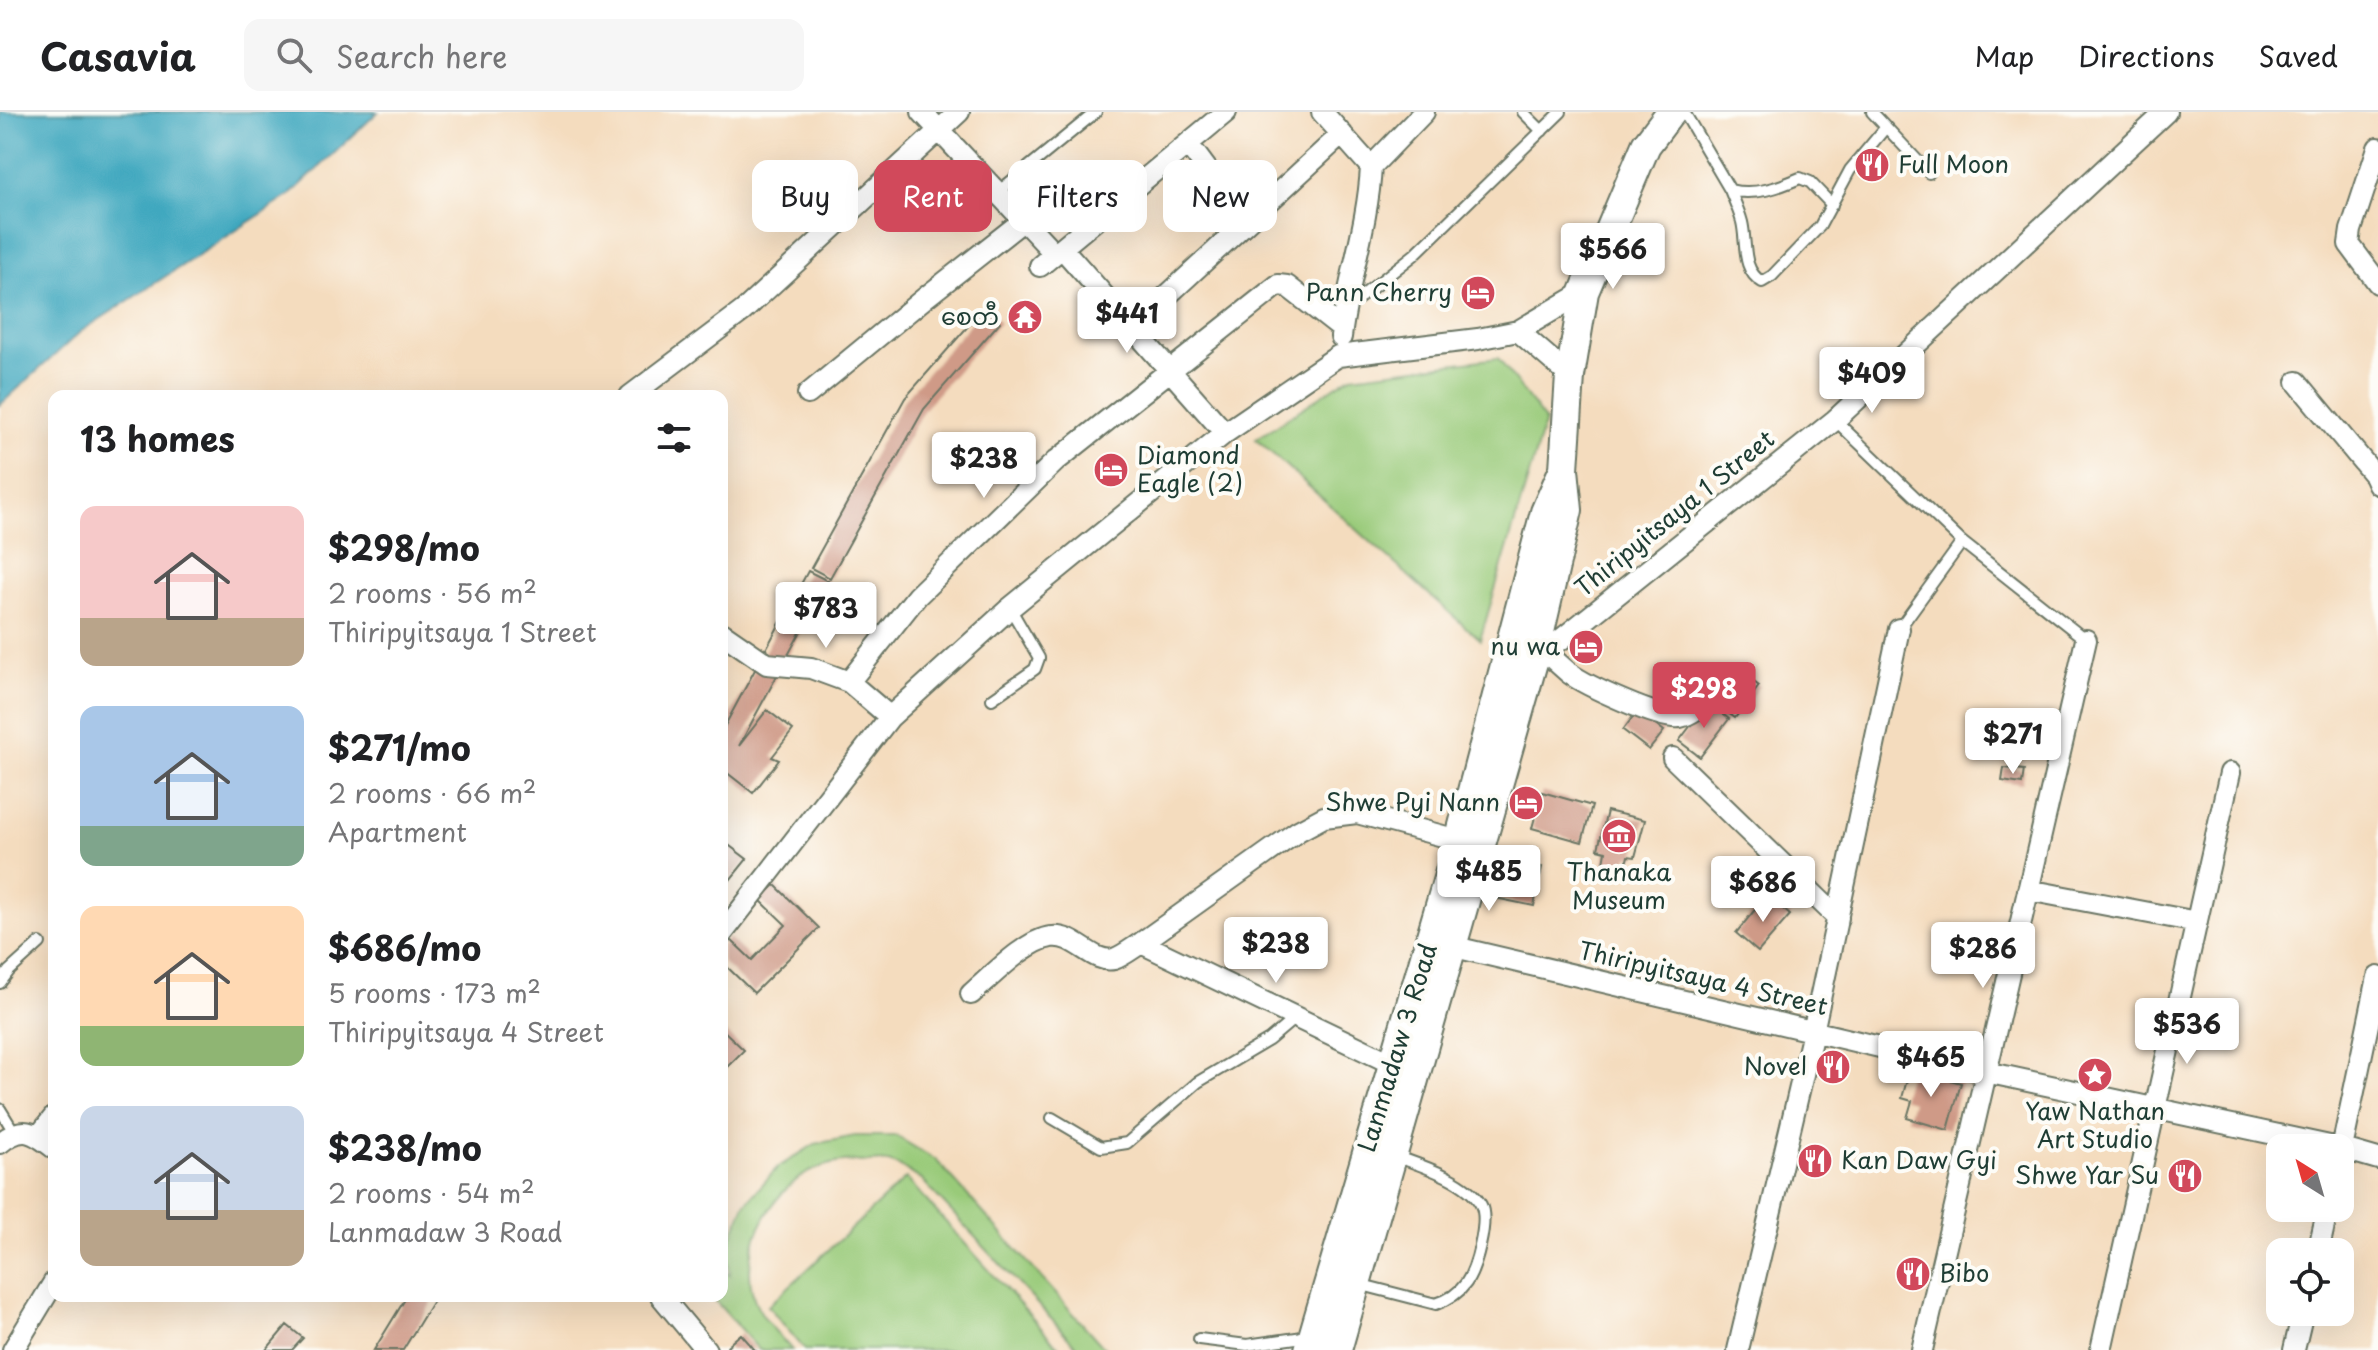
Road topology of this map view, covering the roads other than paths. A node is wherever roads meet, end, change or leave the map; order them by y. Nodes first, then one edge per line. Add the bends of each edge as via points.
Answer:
1 (922, 112) edge
2 (959, 112) edge
3 (1096, 112) edge
4 (1226, 112) edge
5 (1322, 112) edge
6 (1424, 112) edge
7 (1523, 112) edge
8 (1561, 112) edge
9 (1671, 112) edge
10 (1684, 112) edge
11 (1872, 112) edge
12 (2166, 112) edge
13 (1886, 127) junction
14 (941, 131) junction
15 (1542, 131) junction
16 (1342, 134) junction
17 (1188, 144) junction
18 (2378, 148) edge
19 (1200, 160) edge
20 (1371, 167) junction
21 (1929, 173) dead end
22 (1730, 190) junction
23 (998, 192) junction
24 (1277, 194) edge
25 (1008, 203) edge
26 (1832, 205) junction
27 (1009, 232) edge
28 (1034, 232) edge
29 (1235, 232) edge
30 (1053, 256) junction
31 (2378, 283) edge
32 (1584, 292) junction
33 (1343, 320) junction
34 (1132, 328) junction
35 (1518, 331) junction
36 (1338, 356) junction
37 (1169, 369) junction
38 (1570, 376) junction
39 (2297, 382) dead end
40 (638, 390) edge
41 (808, 394) dead end
42 (1835, 420) junction
43 (1225, 433) junction
44 (1564, 469) junction
45 (2378, 484) edge
46 (1962, 542) junction
47 (1010, 608) junction
48 (1899, 629) joint
49 (728, 637) edge
50 (2086, 640) joint
51 (1539, 657) junction
52 (849, 682) junction
53 (1716, 693) dead end
54 (992, 699) dead end
55 (890, 717) junction
56 (1673, 758) dead end
57 (2230, 773) dead end
58 (1470, 844) junction
59 (2028, 890) junction
60 (1838, 918) junction
61 (2197, 922) junction
62 (728, 926) edge
63 (40, 943) dead end
64 (1141, 943) junction
65 (1441, 944) junction
66 (2378, 977) edge
67 (0, 983) edge
68 (971, 994) dead end
69 (1295, 1018) junction
70 (1813, 1032) junction
71 (1393, 1064) junction
72 (1986, 1072) junction
73 (2156, 1108) junction
74 (0, 1109) edge
75 (1052, 1118) dead end
76 (2267, 1134) edge
77 (2344, 1134) edge
78 (7, 1137) edge
79 (46, 1142) edge
80 (2354, 1154) edge
81 (1393, 1155) junction
82 (2378, 1159) edge
83 (1356, 1284) junction
84 (48, 1292) edge
85 (666, 1302) edge
86 (2300, 1326) edge
87 (1199, 1339) dead end
88 (1325, 1344) edge
89 (13, 1350) edge
90 (706, 1350) edge
91 (1738, 1350) edge
92 (1922, 1350) edge
93 (2101, 1350) edge
94 (2294, 1350) edge

1 - 14 street
2 - 14 street
3 - 23 lane
4 - 17 street
5 - 16 street
6 - 20 street
7 - 15 lane
8 - 15 lane
9 - 32 main road, Lanmadaw 3 Road via 1646,145
10 - 22 lane
11 - 13 lane
12 - 42 street, Thiripyitsaya 1 Street
13 - 21 lane
13 - 26 lane via 1850,170
14 - 23 street
14 - 40 street via 743,311
15 - 33 lane
16 - 20 street
16 - 24 street
17 - 19 street
17 - 30 street
18 - 31 street via 2349,244
20 - 33 street
22 - 26 lane via 1746,194 1800,178
22 - 26 lane via 1742,220 1748,267 1762,282 1820,226
23 - 25 street
27 - 41 street
28 - 30 street
29 - 34 street
30 - 34 street
32 - 35 street
32 - 38 main road, Lanmadaw 3 Road
33 - 36 street
33 - 37 street via 1278,285
34 - 37 street
35 - 36 street
35 - 38 street
36 - 43 street
37 - 43 street
37 - 52 street via 1056,461 917,596
38 - 44 main road, Lanmadaw 3 Road
39 - 45 street
42 - 46 lane
42 - 51 street, Thiripyitsaya 1 Street
43 - 47 street
44 - 51 main road, Lanmadaw 3 Road via 1568,510
44 - 58 main road, Lanmadaw 3 Road via 1545,512
46 - 48 lane
46 - 50 lane
47 - 54 lane via 1039,658 1035,669
47 - 55 street
48 - 60 street
49 - 52 street via 767,664 811,668
50 - 59 street
51 - 53 street via 1642,708 1674,718 1693,712
51 - 58 main road, Lanmadaw 3 Road
52 - 55 street
55 - 62 street
56 - 60 street
57 - 61 street
58 - 64 street via 1357,813 1324,817
58 - 65 main road, Lanmadaw 3 Road
59 - 61 street
59 - 72 street
60 - 70 street
61 - 73 street
63 - 67 lane
64 - 68 street via 1115,959 1102,959 1072,940 1041,939
64 - 69 street
65 - 70 street, Thiripyitsaya 4 Street
65 - 71 main road, Lanmadaw 3 Road
65 - 81 main road, Lanmadaw 3 Road
66 - 77 street
69 - 71 street
69 - 75 lane via 1269,1040 1198,1082 1127,1143 1101,1147
70 - 72 street, Thiripyitsaya 4 Street
70 - 91 street
71 - 88 main road, Lanmadaw 3 Road
72 - 73 street, Thiripyitsaya 4 Street
72 - 92 street
73 - 76 street, Thiripyitsaya 4 Street
73 - 93 street
74 - 78 lane
78 - 79 street
80 - 82 street, Thiripyitsaya 4 Street
81 - 83 main road, Lanmadaw 3 Road
81 - 83 lane via 1448,1176 1480,1203 1481,1243 1467,1282 1436,1304
83 - 88 main road, Lanmadaw 3 Road
84 - 89 street
85 - 90 street
86 - 94 street
87 - 88 lane via 1247,1345

